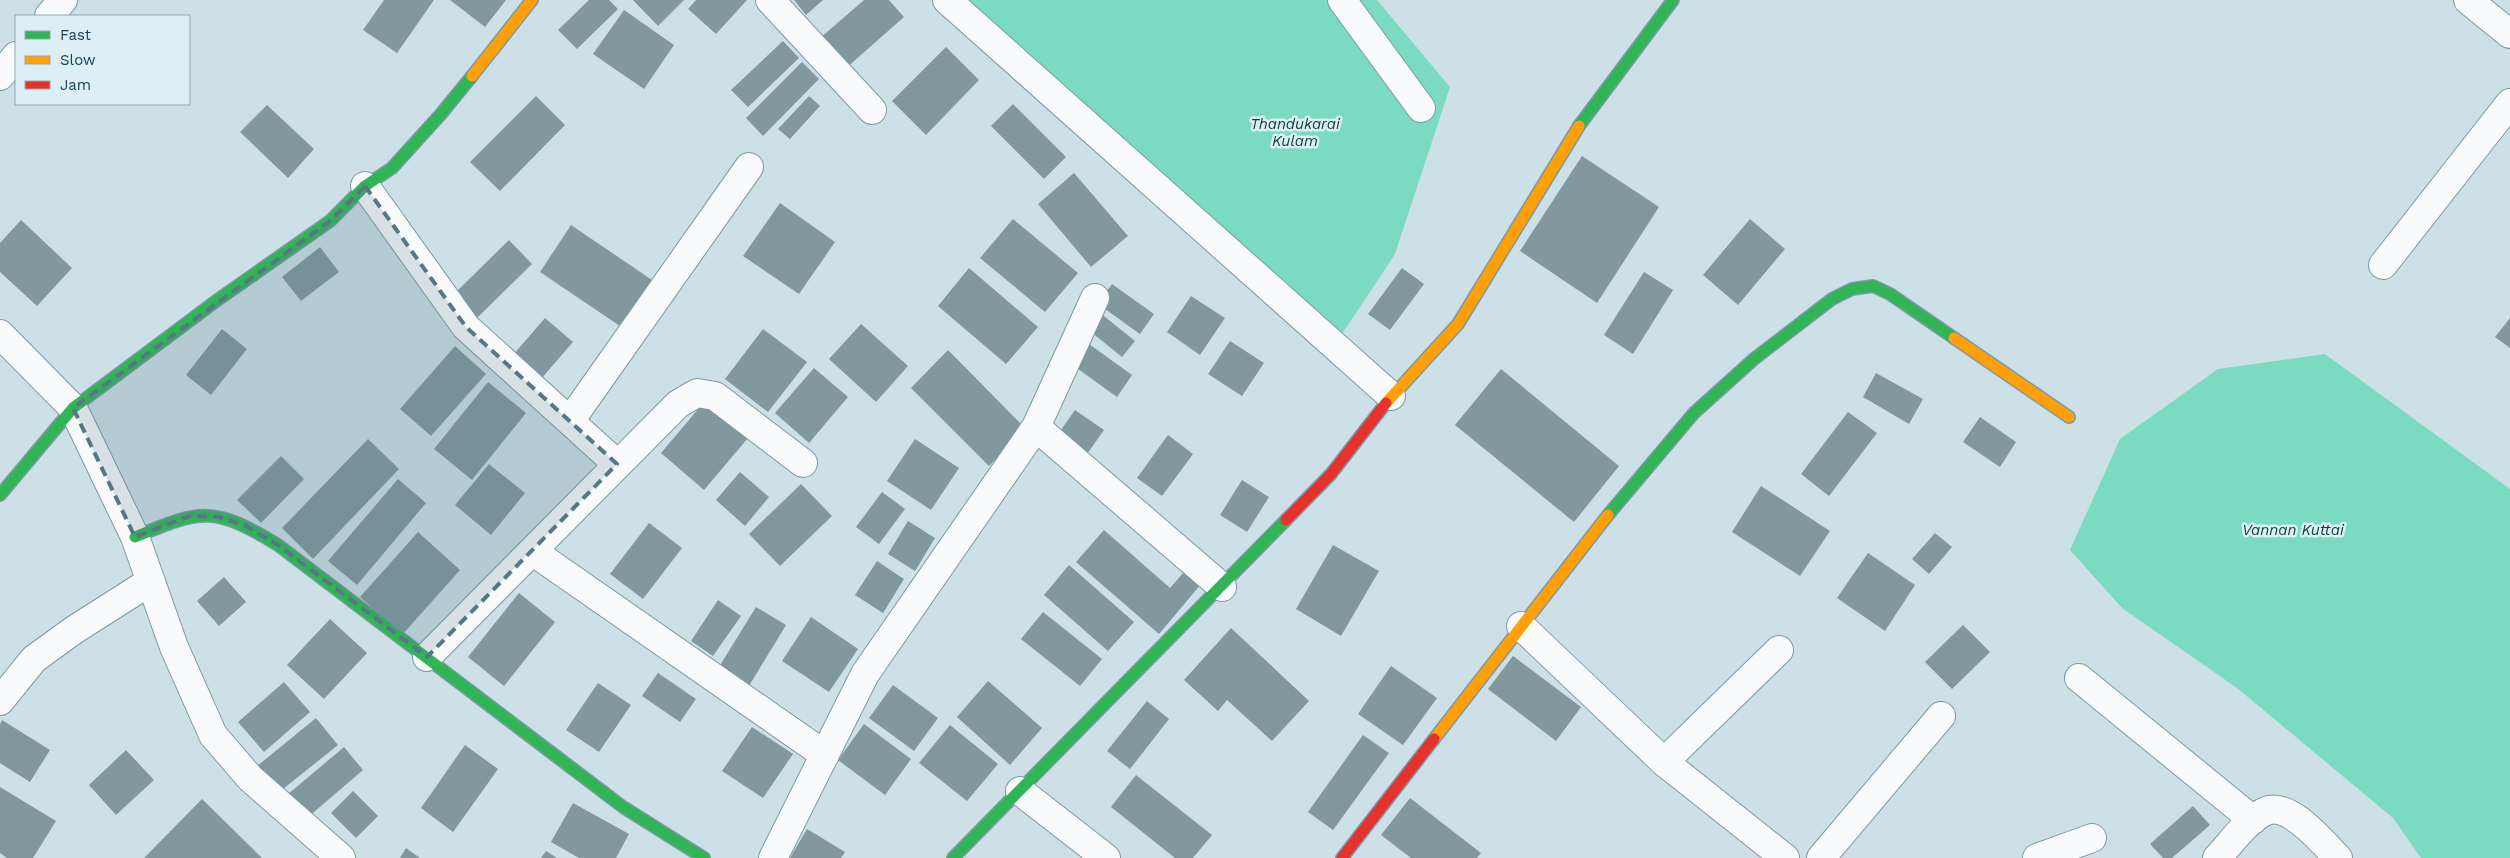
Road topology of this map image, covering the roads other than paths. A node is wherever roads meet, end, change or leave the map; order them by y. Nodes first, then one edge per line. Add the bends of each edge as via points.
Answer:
1 (62, 0) edge
2 (532, 0) edge
3 (770, 0) edge
4 (946, 0) edge
5 (1342, 0) edge
6 (1673, 0) edge
7 (2468, 0) edge
8 (50, 15) edge
9 (2510, 34) edge
10 (15, 57) edge
11 (0, 76) edge
12 (2510, 103) edge
13 (1421, 108) dead end
14 (872, 110) dead end
15 (750, 167) dead end
16 (365, 186) junction
17 (2384, 265) dead end
18 (1095, 298) dead end
19 (0, 334) edge
20 (1390, 396) junction
21 (73, 408) junction
22 (2069, 417) dead end
23 (570, 421) junction
24 (1036, 428) junction
25 (803, 463) dead end
26 (617, 464) junction
27 (0, 495) edge
28 (134, 537) junction
29 (532, 551) junction
30 (151, 581) junction
31 (1222, 587) junction
32 (1520, 626) junction
33 (1779, 650) dead end
34 (427, 657) junction
35 (2079, 678) dead end
36 (0, 701) edge
37 (1941, 716) dead end
38 (825, 755) junction
39 (1664, 762) junction
40 (1020, 791) junction
41 (2253, 820) junction
42 (2092, 838) dead end
43 (341, 858) edge
44 (704, 858) edge
45 (773, 858) edge
46 (953, 858) edge
47 (1106, 858) edge
48 (1342, 858) edge
49 (1785, 858) edge
50 (1821, 858) edge
51 (2037, 858) edge
52 (2217, 858) edge
53 (2338, 858) edge

1 - 8 street
2 - 16 street via 392,168
3 - 14 street
4 - 20 street
5 - 13 street
6 - 20 street via 1577,128 1458,324
7 - 9 street
10 - 11 street
12 - 17 street
15 - 23 street
16 - 21 street via 330,221
16 - 23 street via 466,327
18 - 24 street
19 - 21 street
20 - 31 street via 1331,474
21 - 27 street
21 - 28 street
22 - 32 street via 1890,294 1873,286 1852,289 1832,299 1754,359 1694,412
23 - 26 street
24 - 31 street
24 - 38 street via 864,674
25 - 26 street via 715,396 697,393 678,404
26 - 29 street
28 - 30 street
28 - 34 street via 190,516 219,517 244,525 278,545
29 - 34 street
29 - 38 street
30 - 36 street via 34,659
30 - 43 street via 174,647 213,735 250,778
31 - 40 street
32 - 39 street
32 - 48 street
33 - 39 street
34 - 44 street via 623,807
35 - 41 street
37 - 50 street
38 - 45 street
39 - 49 street
40 - 46 street
40 - 47 street
41 - 52 street
41 - 53 street via 2265,811 2280,809 2302,822
42 - 51 street

